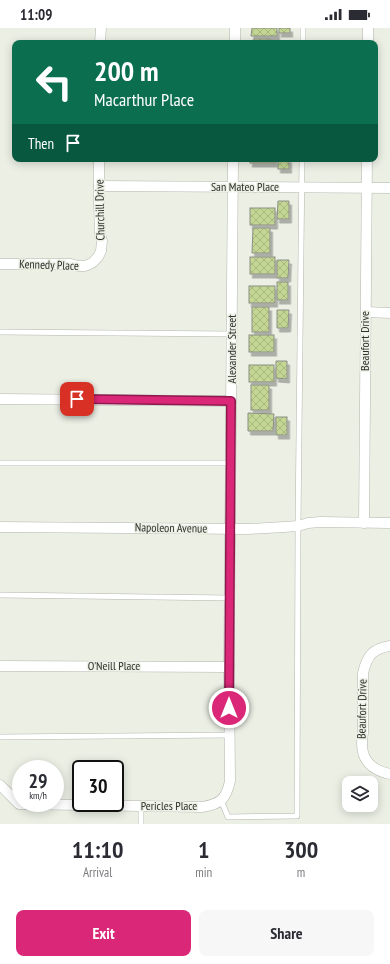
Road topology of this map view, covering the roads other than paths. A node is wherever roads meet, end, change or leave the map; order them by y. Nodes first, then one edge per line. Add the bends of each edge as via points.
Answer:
1 (100, 28) edge
2 (235, 28) edge
3 (303, 28) edge
4 (368, 28) edge
5 (100, 40) edge
6 (234, 40) edge
7 (302, 40) edge
8 (368, 40) edge
9 (100, 162) edge
10 (233, 162) edge
11 (302, 162) edge
12 (367, 162) edge
13 (99, 186) junction
14 (233, 187) junction
15 (301, 188) junction
16 (366, 188) junction
17 (390, 188) edge
18 (96, 260) joint
19 (0, 264) edge
20 (366, 312) junction
21 (390, 313) edge
22 (0, 332) edge
23 (232, 334) junction
24 (0, 399) edge
25 (231, 401) junction
26 (0, 463) edge
27 (230, 464) junction
28 (364, 523) junction
29 (390, 524) edge
30 (0, 526) edge
31 (298, 526) junction
32 (230, 529) junction
33 (0, 595) edge
34 (230, 598) junction
35 (390, 646) edge
36 (0, 666) edge
37 (229, 667) junction
38 (230, 736) junction
39 (0, 737) edge
40 (390, 774) edge
41 (0, 785) edge
42 (221, 800) junction
43 (141, 806) junction
44 (141, 824) edge

1 - 5 street
2 - 6 street
3 - 7 lane
4 - 8 street
9 - 13 street, Churchill Drive
10 - 14 street, Alexander Street
11 - 15 lane
12 - 16 street, Beaufort Drive
13 - 14 street, San Mateo Place
13 - 18 street, Churchill Drive via 102,241 101,251
14 - 15 street, San Mateo Place
14 - 23 street, Alexander Street
15 - 16 street, San Mateo Place
15 - 31 lane
16 - 17 street, San Mateo Place
16 - 20 street, Beaufort Drive
18 - 19 street, Kennedy Place via 85,266
20 - 21 street
20 - 28 street, Beaufort Drive
22 - 23 lane
23 - 25 street, Alexander Street
24 - 25 street
25 - 27 street, Alexander Street
26 - 27 lane
27 - 32 street, Alexander Street
28 - 29 street, Napoleon Avenue
28 - 31 street, Napoleon Avenue via 320,522
30 - 32 street, Napoleon Avenue
31 - 32 street, Napoleon Avenue
31 - 42 lane via 297,816 228,817
32 - 34 street, Alexander Street
33 - 34 lane
34 - 37 street, Alexander Street
35 - 40 street, Beaufort Drive via 371,653 362,673 361,743 366,761 373,768
36 - 37 street, O'Neill Place
37 - 38 street, Alexander Street
38 - 39 lane
38 - 42 street, Alexander Street via 230,781
41 - 43 street, Pericles Place via 19,804
42 - 43 street, Pericles Place via 202,807
43 - 44 lane

